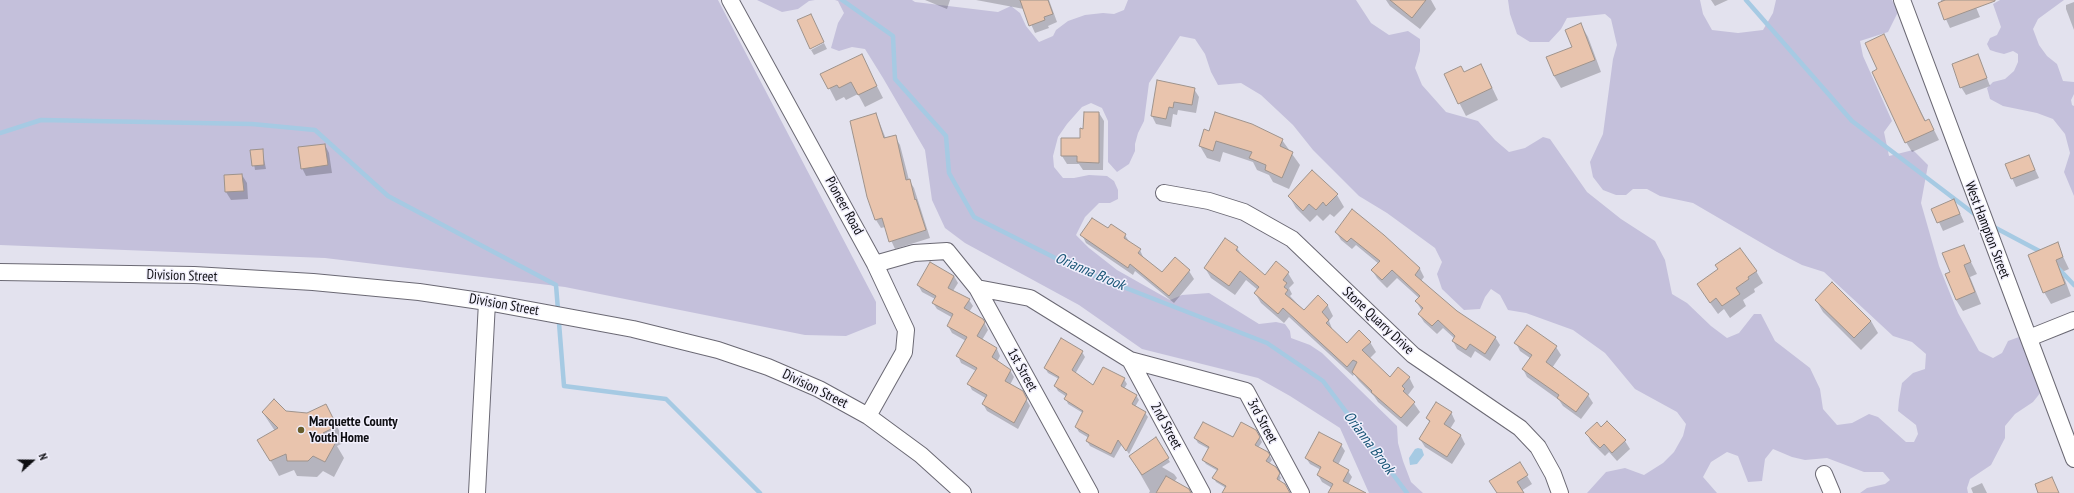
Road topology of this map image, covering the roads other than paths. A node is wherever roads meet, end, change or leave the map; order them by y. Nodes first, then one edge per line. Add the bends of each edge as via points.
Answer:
1 (730, 0) edge
2 (1902, 0) edge
3 (1164, 193) dead end
4 (876, 264) junction
5 (0, 272) edge
6 (977, 288) junction
7 (487, 302) junction
8 (2074, 320) edge
9 (2029, 338) junction
10 (1130, 360) junction
11 (868, 416) junction
12 (2074, 459) edge
13 (1824, 474) dead end
14 (477, 493) edge
15 (963, 493) edge
16 (1090, 493) edge
17 (1202, 493) edge
18 (1301, 493) edge
19 (1560, 493) edge
20 (1832, 493) edge

1 - 4 street, Pioneer Road
2 - 9 street, West Hampton Street
3 - 19 street, Stone Quarry Drive via 1209,201 1244,212 1292,239 1413,355 1520,428 1538,447
4 - 6 street, 1st Street via 914,253 947,252
4 - 11 street, Pioneer Road via 906,330 904,352
5 - 7 street, Division Street via 313,282 419,292
6 - 10 street via 1030,298
6 - 16 street, 1st Street
7 - 11 street, Division Street via 633,329 718,350 768,367 812,386
7 - 14 street
8 - 9 street
9 - 12 street, West Hampton Street
10 - 17 street, 2nd Street
10 - 18 street, 3rd Street via 1246,391
11 - 15 street, Division Street via 921,455
13 - 20 street

